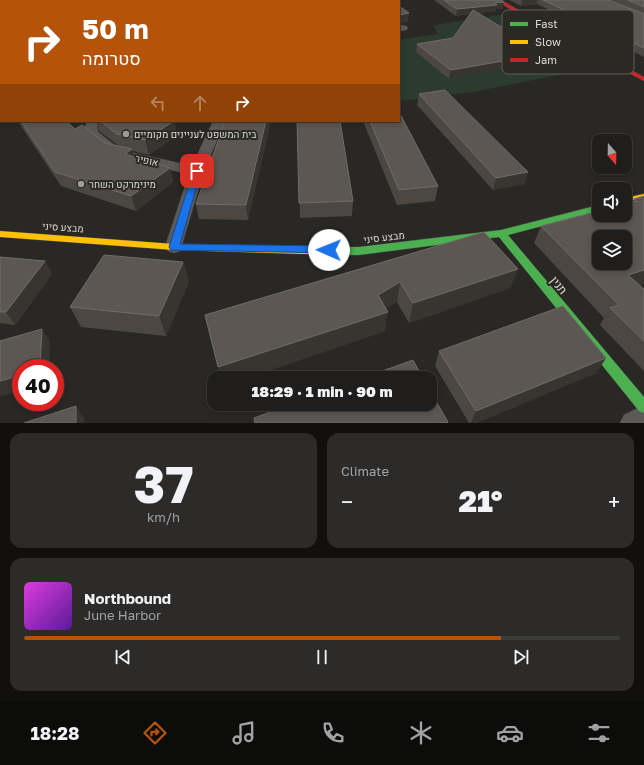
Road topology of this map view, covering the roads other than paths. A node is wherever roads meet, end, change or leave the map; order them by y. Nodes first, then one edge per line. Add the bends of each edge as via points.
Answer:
1 (498, 0) edge
2 (514, 10) edge
3 (634, 74) edge
4 (644, 79) edge
5 (92, 122) edge
6 (219, 122) edge
7 (197, 171) junction
8 (644, 197) edge
9 (632, 200) edge
10 (592, 210) edge
11 (501, 233) junction
12 (0, 234) edge
13 (174, 247) junction
14 (644, 407) edge
15 (644, 417) edge
16 (632, 423) edge

1 - 2 street
3 - 4 street
5 - 7 street, אופיר via 92,133 116,152
6 - 7 street
7 - 13 street
8 - 9 street
10 - 11 street, מבצע סיני
11 - 13 street, מבצע סיני via 359,251
11 - 14 street, תנין
12 - 13 street, מבצע סיני
15 - 16 street

